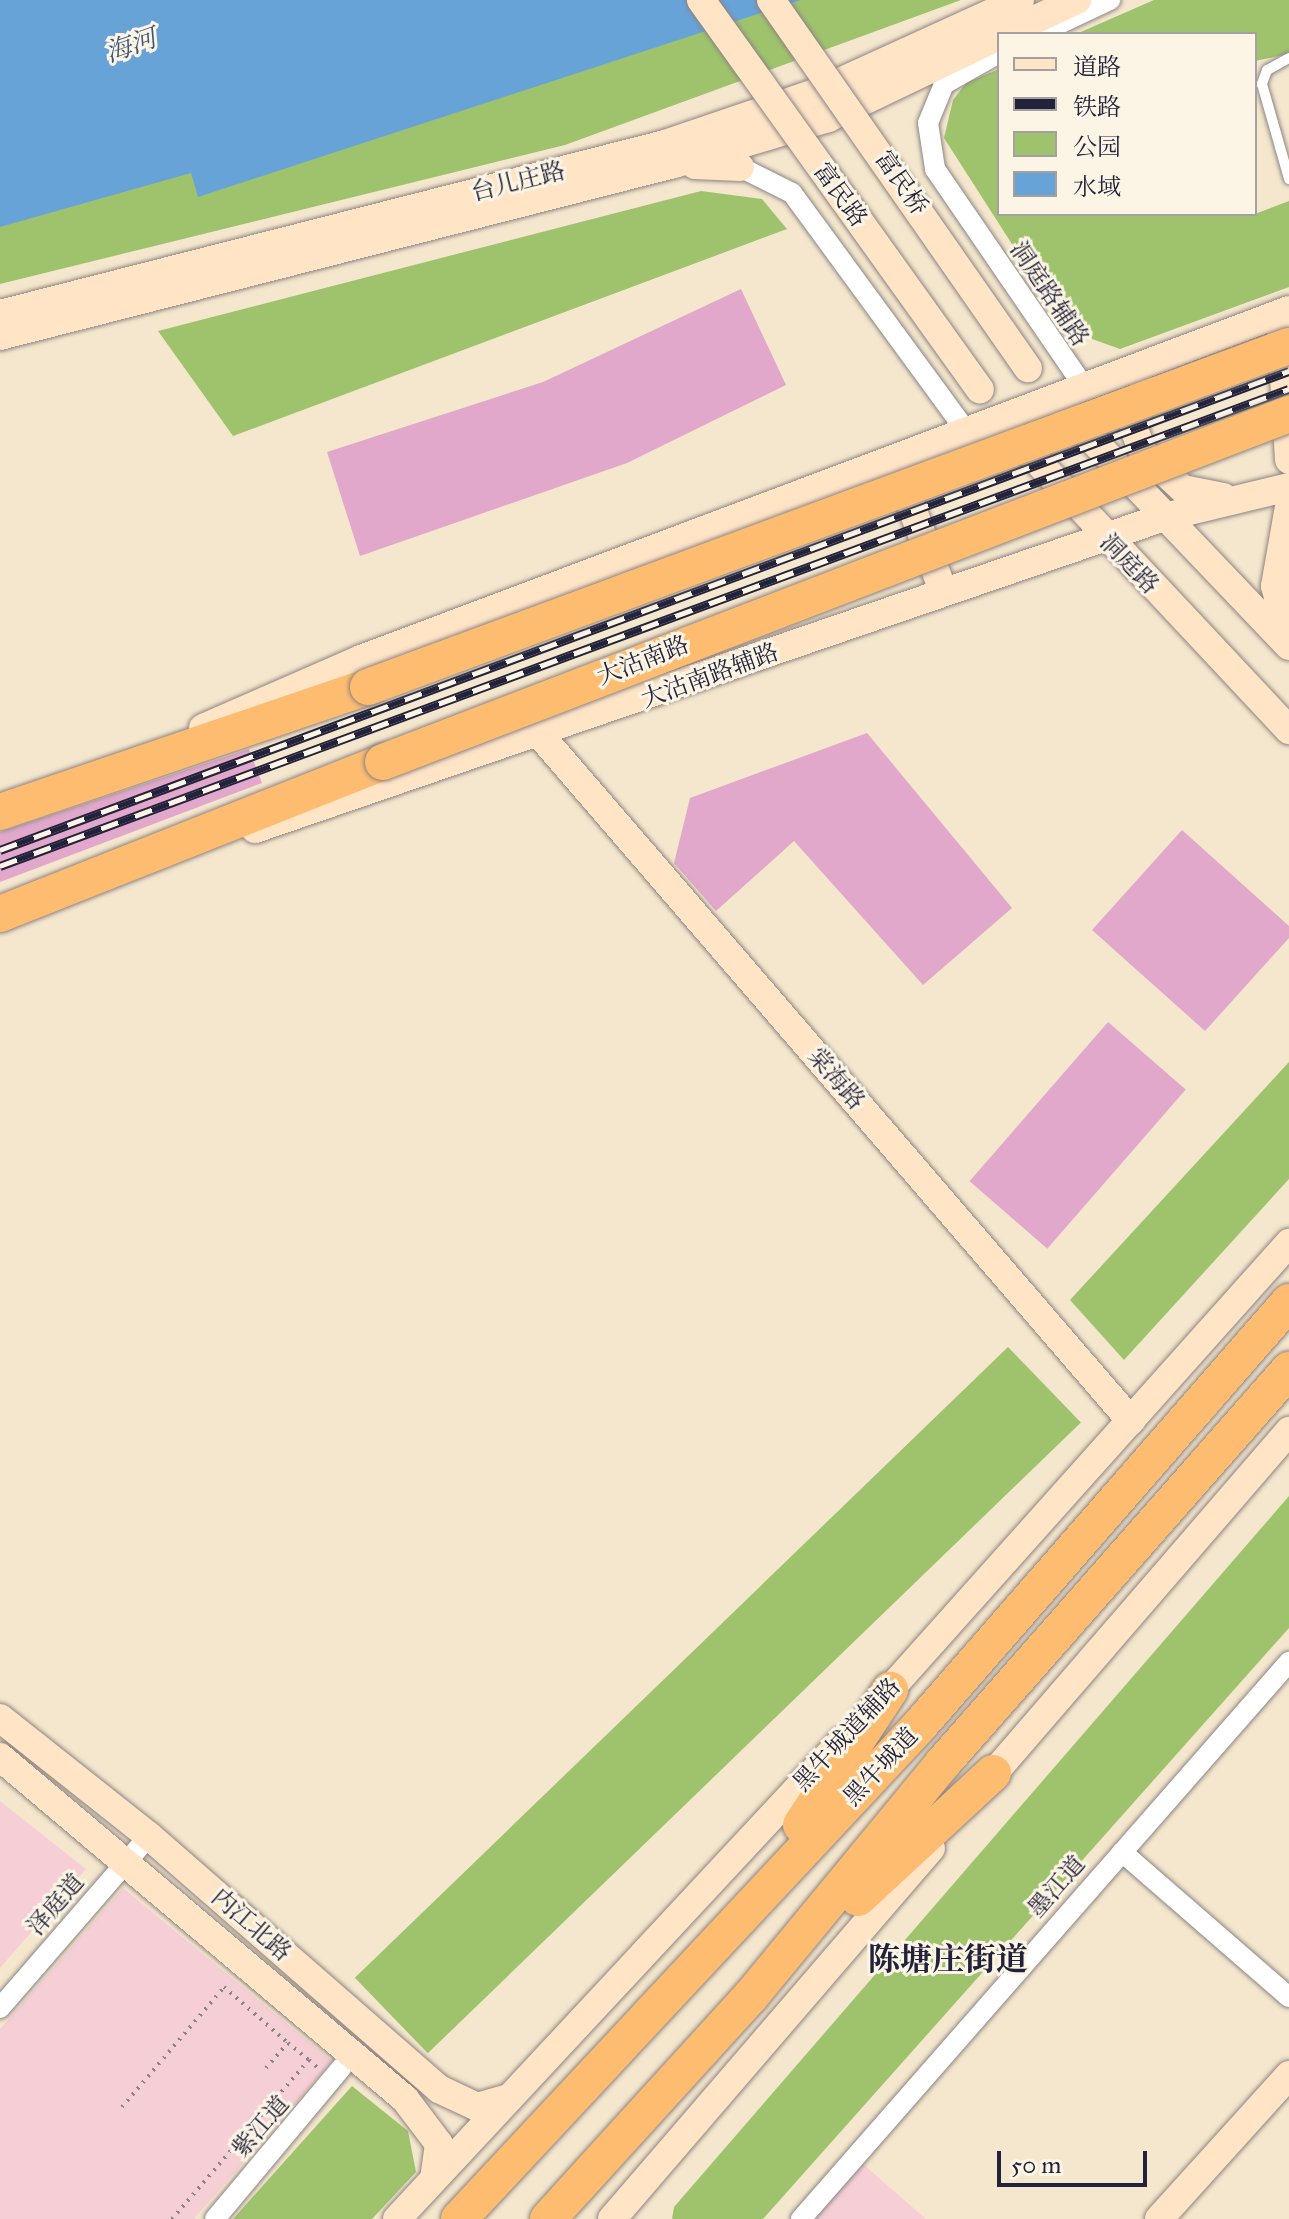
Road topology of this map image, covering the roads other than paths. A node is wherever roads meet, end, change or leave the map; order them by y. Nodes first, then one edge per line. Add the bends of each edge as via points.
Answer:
1 (701, 0) edge
2 (771, 0) edge
3 (1020, 0) edge
4 (1077, 0) edge
5 (1110, 0) edge
6 (1008, 32) edge
7 (1042, 32) edge
8 (997, 37) edge
9 (997, 54) edge
10 (1289, 58) edge
11 (674, 164) junction
12 (740, 167) joint
13 (1289, 179) edge
14 (0, 314) edge
15 (1286, 323) edge
16 (0, 336) edge
17 (1175, 351) junction
18 (1082, 384) junction
19 (980, 389) joint
20 (1052, 397) junction
21 (1289, 414) edge
22 (996, 416) junction
23 (965, 429) junction
24 (893, 459) junction
25 (1289, 460) edge
26 (1289, 487) edge
27 (1228, 498) junction
28 (1289, 507) edge
29 (1164, 517) junction
30 (1103, 539) junction
31 (943, 591) junction
32 (1289, 643) edge
33 (1289, 730) edge
34 (541, 736) junction
35 (92, 776) junction
36 (0, 812) edge
37 (132, 868) junction
38 (0, 914) edge
39 (1289, 1243) edge
40 (1289, 1302) edge
41 (1289, 1370) edge
42 (1131, 1421) junction
43 (1289, 1431) edge
44 (1289, 1662) edge
45 (890, 1690) junction
46 (0, 1718) edge
47 (0, 1757) edge
48 (993, 1773) junction
49 (149, 1836) junction
50 (1122, 1852) junction
51 (129, 1861) junction
52 (693, 1966) junction
53 (751, 1996) junction
54 (1289, 1997) edge
55 (0, 2008) edge
56 (339, 2074) road end
57 (1289, 2075) edge
58 (509, 2098) junction
59 (434, 2178) junction
60 (630, 2208) edge
61 (215, 2219) edge
62 (397, 2219) edge
63 (459, 2219) edge
64 (548, 2219) edge
65 (612, 2219) edge
66 (801, 2219) edge
67 (1159, 2219) edge

1 - 19 street, 富民路, bridge
2 - 20 street, 富民桥, bridge
3 - 14 street, 台儿庄路 via 818,92 665,144
4 - 6 street, 台儿庄路
5 - 7 street
8 - 11 street, 台儿庄路 via 828,118
9 - 18 street, 洞庭路辅路 via 944,84 933,104 935,169
10 - 13 lane via 1267,70 1262,84
11 - 12 street
11 - 16 street, 台儿庄路
12 - 23 street via 792,193
15 - 17 street
15 - 25 street
15 - 35 highway, bridge via 368,687
17 - 18 street
17 - 27 street via 1146,386 1134,429 1169,481
18 - 20 street
19 - 22 street, 洞庭路
20 - 22 street
20 - 29 street
21 - 37 highway, 大沽南路, bridge via 383,762
22 - 23 street
22 - 30 street, 洞庭路
23 - 24 street
24 - 31 street
24 - 35 street via 361,659
26 - 27 street, 大沽南路辅路
27 - 29 street, 大沽南路辅路
28 - 32 street via 1275,586
29 - 30 street, 大沽南路辅路
29 - 32 street
30 - 31 street, 大沽南路辅路
30 - 33 street, 洞庭路
31 - 34 street, 大沽南路辅路
34 - 37 street, 大沽南路辅路
34 - 42 street, 棠海路
35 - 36 highway
37 - 38 highway, 大沽南路
39 - 42 street, 黑牛城道辅路
40 - 52 highway, 黑牛城道 via 921,1724
41 - 53 highway, 黑牛城道 via 943,1763
42 - 45 street, 黑牛城道辅路
43 - 48 street
44 - 50 street, 墨江道
45 - 52 highway via 813,1810
45 - 58 street, 黑牛城道辅路
46 - 49 street, 内江北路
47 - 51 street, 内江北路
48 - 53 highway
48 - 60 street
49 - 51 street, 泽庭道
49 - 58 street, 内江北路 via 439,2089 477,2107
50 - 54 street
50 - 66 street, 墨江道
51 - 55 street, 泽庭道
51 - 59 street, 内江北路 via 405,2099 439,2144
52 - 63 highway, 黑牛城道
53 - 64 highway, 黑牛城道
56 - 61 street, 紫江道
57 - 67 street
58 - 59 street, 黑牛城道辅路
59 - 62 street, 黑牛城道辅路
60 - 65 street

